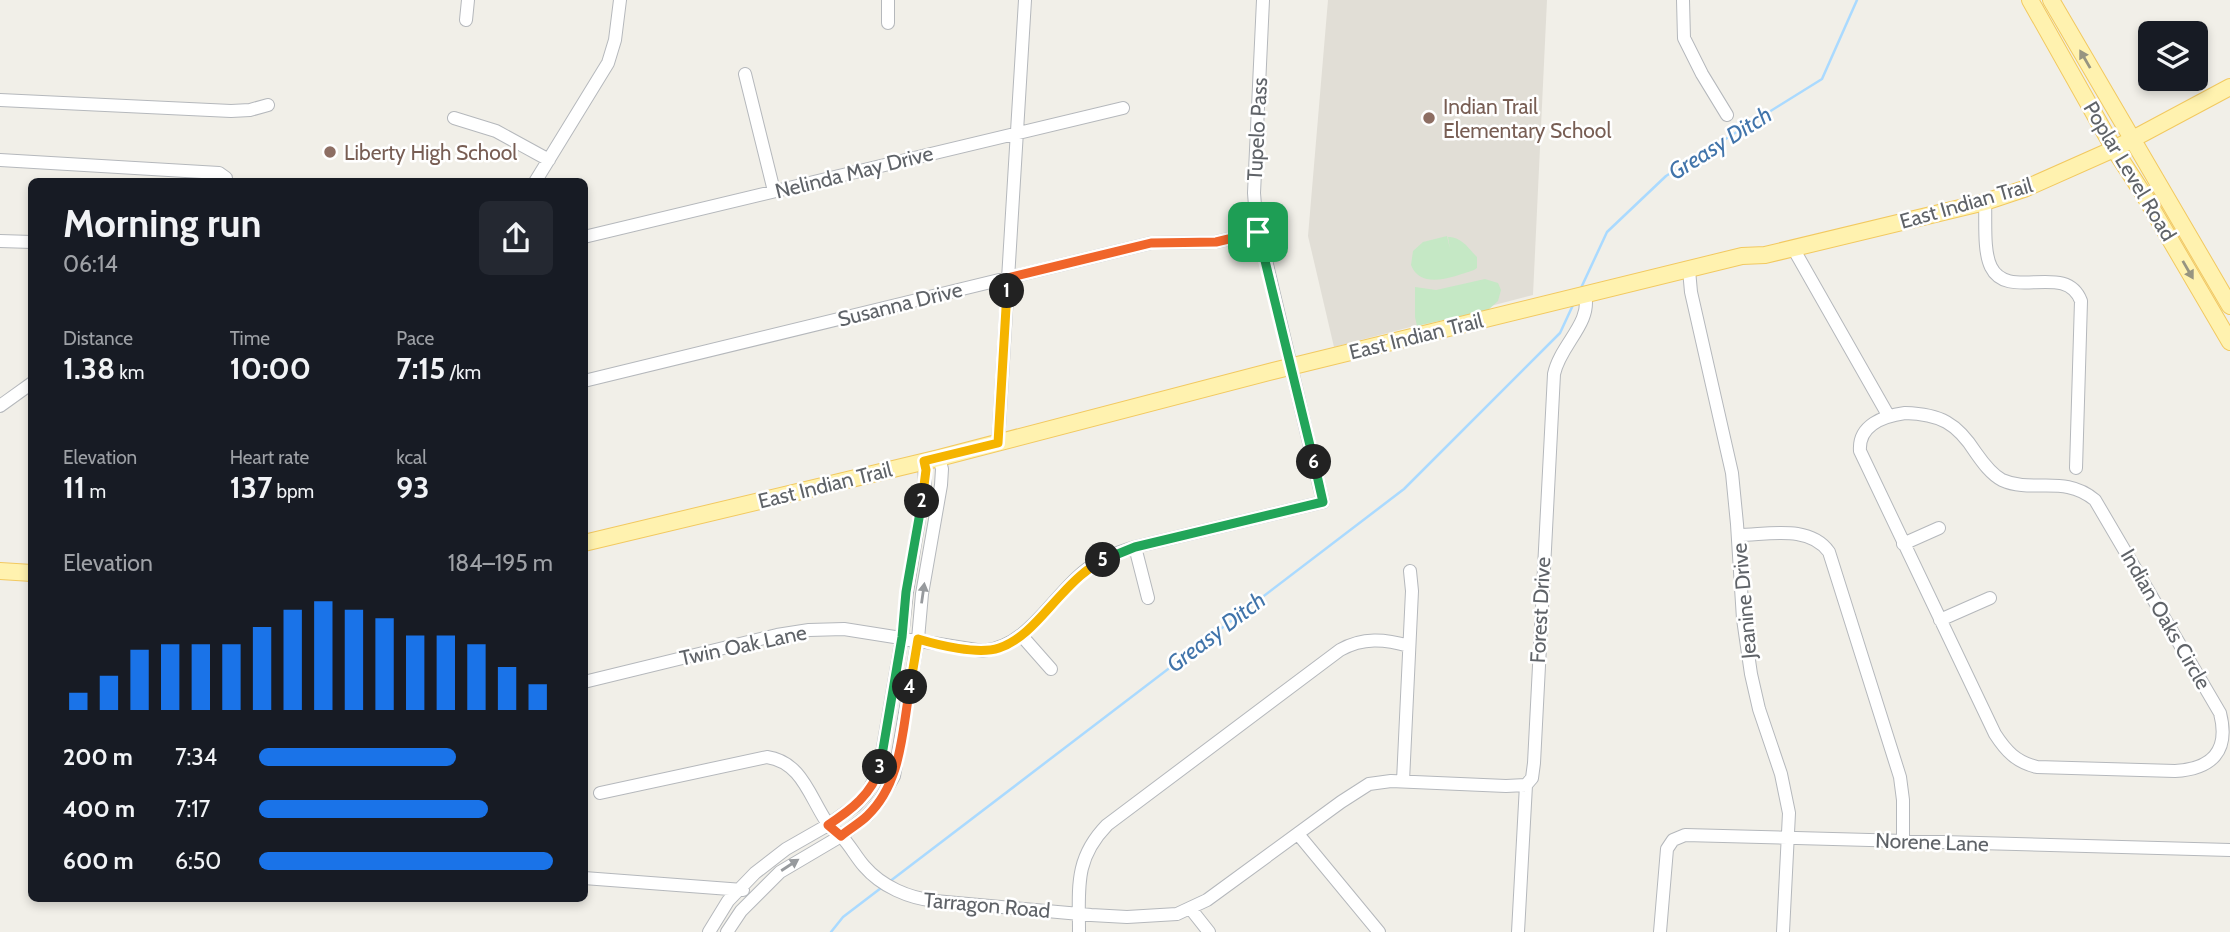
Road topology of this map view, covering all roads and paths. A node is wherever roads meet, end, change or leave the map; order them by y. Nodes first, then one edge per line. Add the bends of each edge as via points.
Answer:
1 (468, 0) edge
2 (620, 0) edge
3 (888, 0) edge
4 (1025, 0) edge
5 (1263, 0) edge
6 (1684, 0) edge
7 (2030, 0) edge
8 (2051, 0) edge
9 (466, 20) dead end
10 (888, 23) dead end
11 (745, 74) dead end
12 (2230, 87) edge
13 (0, 100) edge
14 (268, 105) dead end
15 (1123, 108) dead end
16 (1727, 115) dead end
17 (454, 118) dead end
18 (1017, 132) junction
19 (2132, 139) junction
20 (2114, 149) junction
21 (0, 160) edge
22 (549, 160) junction
23 (224, 178) edge
24 (538, 178) edge
25 (774, 191) junction
26 (1984, 202) junction
27 (1258, 232) junction
28 (588, 236) edge
29 (0, 241) edge
30 (28, 242) edge
31 (1793, 248) junction
32 (1689, 270) junction
33 (1007, 278) junction
34 (1586, 295) junction
35 (2230, 306) edge
36 (2230, 342) edge
37 (1290, 367) junction
38 (588, 380) edge
39 (28, 386) edge
40 (0, 406) edge
41 (1888, 415) junction
42 (998, 443) junction
43 (932, 460) junction
44 (2076, 468) dead end
45 (1323, 502) joint
46 (1939, 528) dead end
47 (1738, 536) junction
48 (588, 542) edge
49 (1903, 544) junction
50 (1135, 547) junction
51 (0, 571) edge
52 (1410, 571) dead end
53 (28, 573) edge
54 (1148, 598) dead end
55 (1990, 598) dead end
56 (1940, 620) junction
57 (1021, 635) junction
58 (902, 637) junction
59 (918, 639) junction
60 (1409, 646) junction
61 (1051, 669) dead end
62 (588, 681) edge
63 (1402, 781) junction
64 (1526, 785) junction
65 (600, 793) dead end
66 (828, 825) junction
67 (1298, 835) junction
68 (841, 836) junction
69 (1789, 838) junction
70 (1903, 841) junction
71 (2230, 850) edge
72 (588, 878) edge
73 (740, 889) junction
74 (757, 893) junction
75 (1190, 908) junction
76 (1079, 914) junction
77 (709, 932) edge
78 (727, 932) edge
79 (1079, 932) edge
80 (1209, 932) edge
81 (1379, 932) edge
82 (1518, 932) edge
83 (1660, 932) edge
84 (1783, 932) edge

1 - 9 street
2 - 22 street via 608,63
3 - 10 street
4 - 18 street
5 - 27 street, Tupelo Pass via 1254,193
6 - 16 street via 1684,38
7 - 20 main road, Poplar Level Road
19 -> 8 main road, Poplar Level Road
11 - 25 street
12 - 19 main road, East Indian Trail
13 - 14 street via 231,111
15 - 18 street, Nelinda May Drive
17 - 22 street via 496,131
18 - 25 street, Nelinda May Drive
18 - 33 street
19 - 20 main road, East Indian Trail
19 - 35 main road, Poplar Level Road
20 - 26 main road, East Indian Trail
20 -> 36 main road, Poplar Level Road
21 - 23 street via 219,173
22 - 24 street
25 - 28 street, Nelinda May Drive
26 - 31 main road, East Indian Trail
26 - 44 street via 1989,264 1998,277 2064,284 2076,291 2081,301
27 - 33 street, Susanna Drive via 1216,242 1151,243
27 - 37 street, Tupelo Pass
29 - 30 street
31 - 32 main road, East Indian Trail
31 - 41 street
32 - 34 main road, East Indian Trail
32 - 47 street, Jeanine Drive via 1732,473
33 - 38 street, Susanna Drive
33 - 42 street
34 - 37 main road, East Indian Trail
34 - 64 street, Forest Drive via 1585,316 1553,374 1534,763
37 - 42 main road, East Indian Trail
37 - 45 street, Tupelo Pass
39 - 40 street
41 - 49 street, Indian Oaks Circle via 1864,433 1859,446
41 - 56 street, Indian Oaks Circle via 1905,413 1947,421 2004,481 2076,487 2095,500 2220,713 2225,727 2221,749 2209,763 2192,770 2052,768 2020,762 1995,734
42 - 43 main road, East Indian Trail
43 - 48 main road, East Indian Trail
43 - 58 street via 906,592
59 -> 43 street via 941,485 942,469
45 - 50 street, Twin Oak Lane
46 - 49 street
47 - 69 street, Jeanine Drive via 1747,651 1759,709 1786,793
47 - 70 street via 1802,534 1815,538 1829,552 1898,767
49 - 56 street, Indian Oaks Circle
50 - 54 street
50 - 57 street, Twin Oak Lane via 1082,573
51 - 53 main road
52 - 60 street
55 - 56 street
57 - 59 street, Twin Oak Lane via 1000,648 983,650
57 - 61 street
58 - 59 street, Twin Oak Lane
58 - 62 street, Twin Oak Lane via 844,629 809,630
58 - 66 street via 879,771 856,805
59 - 68 street via 894,776 867,816
60 - 63 street
60 - 76 street via 1368,640 1340,650 1115,817 1084,859
63 - 64 street, Tarragon Road
63 - 67 street, Tarragon Road via 1364,787
64 - 82 street, Forest Drive
65 - 66 street, Tarragon Road via 767,757 781,759 798,774
66 - 68 street, Tarragon Road
66 - 73 street via 770,860
67 - 75 street, Tarragon Road
67 - 81 street
74 -> 68 street via 794,862
68 - 76 street, Tarragon Road via 873,875 915,898
69 - 70 street, Norene Lane
69 - 83 street, Norene Lane via 1685,835 1673,840 1663,877
69 - 84 street, Jeanine Drive
70 - 71 street, Norene Lane
72 - 73 street
73 - 74 street
73 - 77 street
74 - 78 street
75 - 76 street, Tarragon Road via 1177,914 1145,916
75 - 80 street
76 - 79 street

